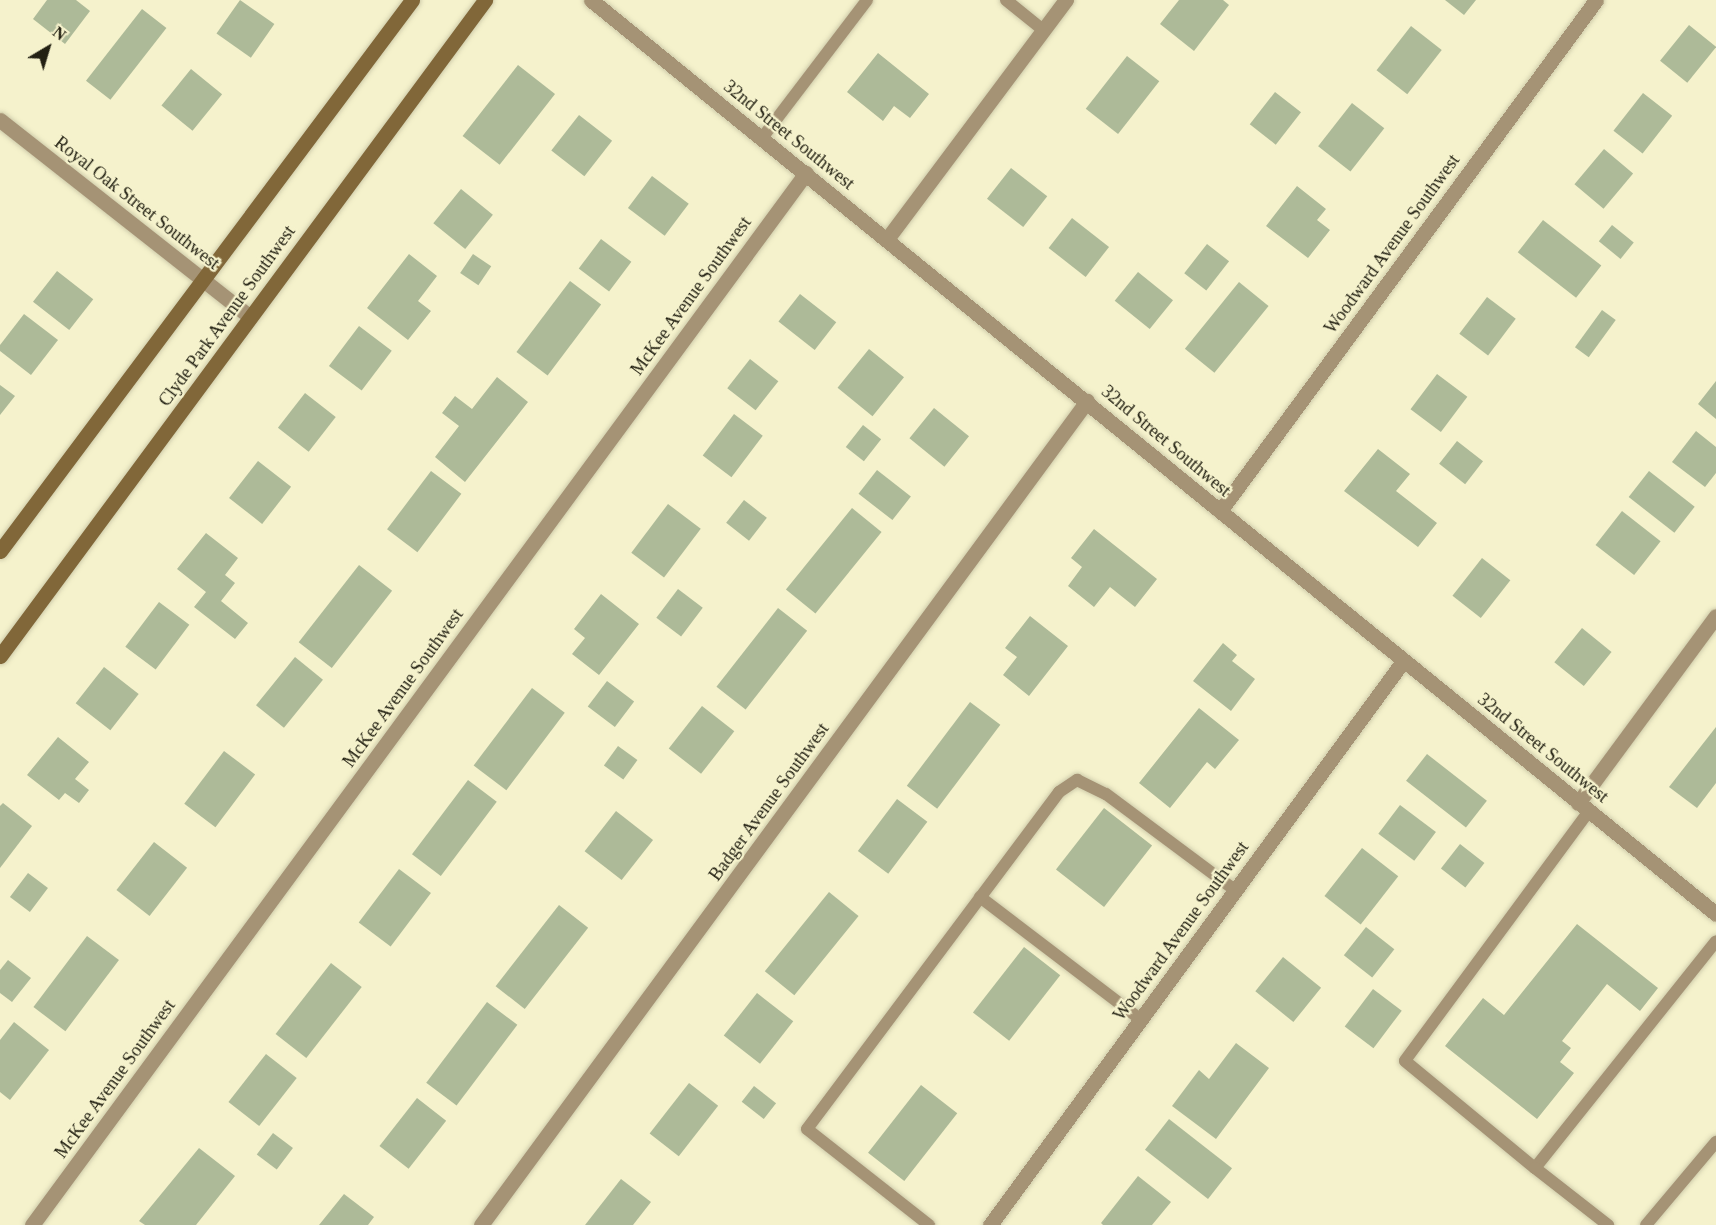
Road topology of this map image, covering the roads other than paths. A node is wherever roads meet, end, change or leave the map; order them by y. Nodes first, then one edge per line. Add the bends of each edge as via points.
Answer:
1 (412, 0) edge
2 (485, 0) edge
3 (591, 0) edge
4 (867, 0) edge
5 (1006, 0) edge
6 (1066, 0) edge
7 (1596, 0) edge
8 (1043, 30) junction
9 (0, 120) edge
10 (762, 138) junction
11 (806, 173) junction
12 (886, 238) junction
13 (202, 280) junction
14 (250, 317) junction
15 (1087, 401) junction
16 (1220, 511) junction
17 (0, 551) edge
18 (1716, 616) edge
19 (0, 656) edge
20 (1404, 660) junction
21 (1583, 807) junction
22 (1235, 890) junction
23 (980, 897) junction
24 (1716, 914) edge
25 (1716, 941) edge
26 (1140, 1020) junction
27 (1716, 1142) edge
28 (1535, 1168) junction
29 (32, 1225) edge
30 (481, 1225) edge
31 (929, 1225) edge
32 (990, 1225) edge
33 (1608, 1225) edge
34 (1646, 1225) edge

1 - 13 main road
2 - 14 main road, Clyde Park Avenue Southwest
3 - 10 street, 32nd Street Southwest
4 - 10 lane
5 - 8 lane
6 - 8 street
7 - 16 street, Woodward Avenue Southwest
8 - 12 street
9 - 13 street, Royal Oak Street Southwest
10 - 11 street, 32nd Street Southwest
11 - 12 street, 32nd Street Southwest
11 - 29 street, McKee Avenue Southwest
12 - 15 street, 32nd Street Southwest
13 - 14 street, Royal Oak Street Southwest
13 - 17 main road
14 - 19 main road, Clyde Park Avenue Southwest
15 - 16 street, 32nd Street Southwest
15 - 30 street, Badger Avenue Southwest
16 - 20 street, 32nd Street Southwest
18 - 21 street
20 - 21 street, 32nd Street Southwest
20 - 22 street, Woodward Avenue Southwest
21 - 24 street, 32nd Street Southwest
21 - 28 lane via 1405,1061
22 - 23 lane via 1106,794 1077,780 1059,792
22 - 26 street, Woodward Avenue Southwest
23 - 26 lane
23 - 31 lane via 807,1129
25 - 28 lane
26 - 32 street, Woodward Avenue Southwest
27 - 34 lane
28 - 33 lane

